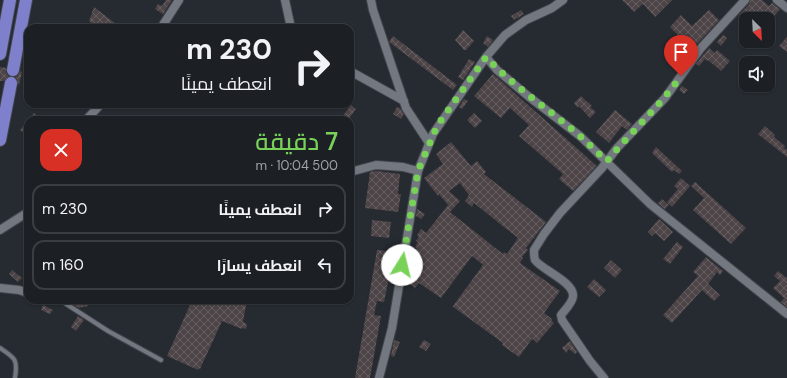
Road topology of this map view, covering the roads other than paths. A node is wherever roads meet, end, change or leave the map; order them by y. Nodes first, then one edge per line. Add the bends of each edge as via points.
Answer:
1 (10, 0) edge
2 (26, 0) edge
3 (179, 0) edge
4 (285, 0) edge
5 (371, 0) edge
6 (563, 0) edge
7 (746, 0) edge
8 (777, 0) edge
9 (787, 8) edge
10 (164, 24) edge
11 (290, 24) edge
12 (0, 54) edge
13 (486, 57) junction
14 (13, 70) dead end
15 (354, 73) edge
16 (11, 83) dead end
17 (404, 100) junction
18 (97, 108) edge
19 (90, 116) edge
20 (0, 140) edge
21 (429, 143) junction
22 (607, 161) junction
23 (354, 171) edge
24 (418, 171) junction
25 (24, 215) edge
26 (0, 230) edge
27 (0, 288) edge
28 (24, 292) edge
29 (66, 304) edge
30 (787, 314) edge
31 (0, 348) edge
32 (161, 360) dead end
33 (15, 378) edge
34 (379, 378) edge
35 (604, 378) edge

1 - 12 highway
2 - 14 highway
3 - 10 street
4 - 11 street
5 - 17 street
6 - 13 street via 514,28
7 - 22 street via 701,48 665,98
8 - 9 street
13 - 21 street via 437,126
13 - 22 street via 528,96 580,136
15 - 17 street
16 - 20 highway
17 - 21 street via 406,108
18 - 19 street
21 - 24 street
22 - 30 street via 650,204
22 - 35 street via 560,213 534,250 536,260 572,292 573,297 561,315 562,320
23 - 24 street via 376,165
24 - 34 street via 392,328
25 - 26 street
27 - 28 street
29 - 32 lane
31 - 33 lane via 16,361

